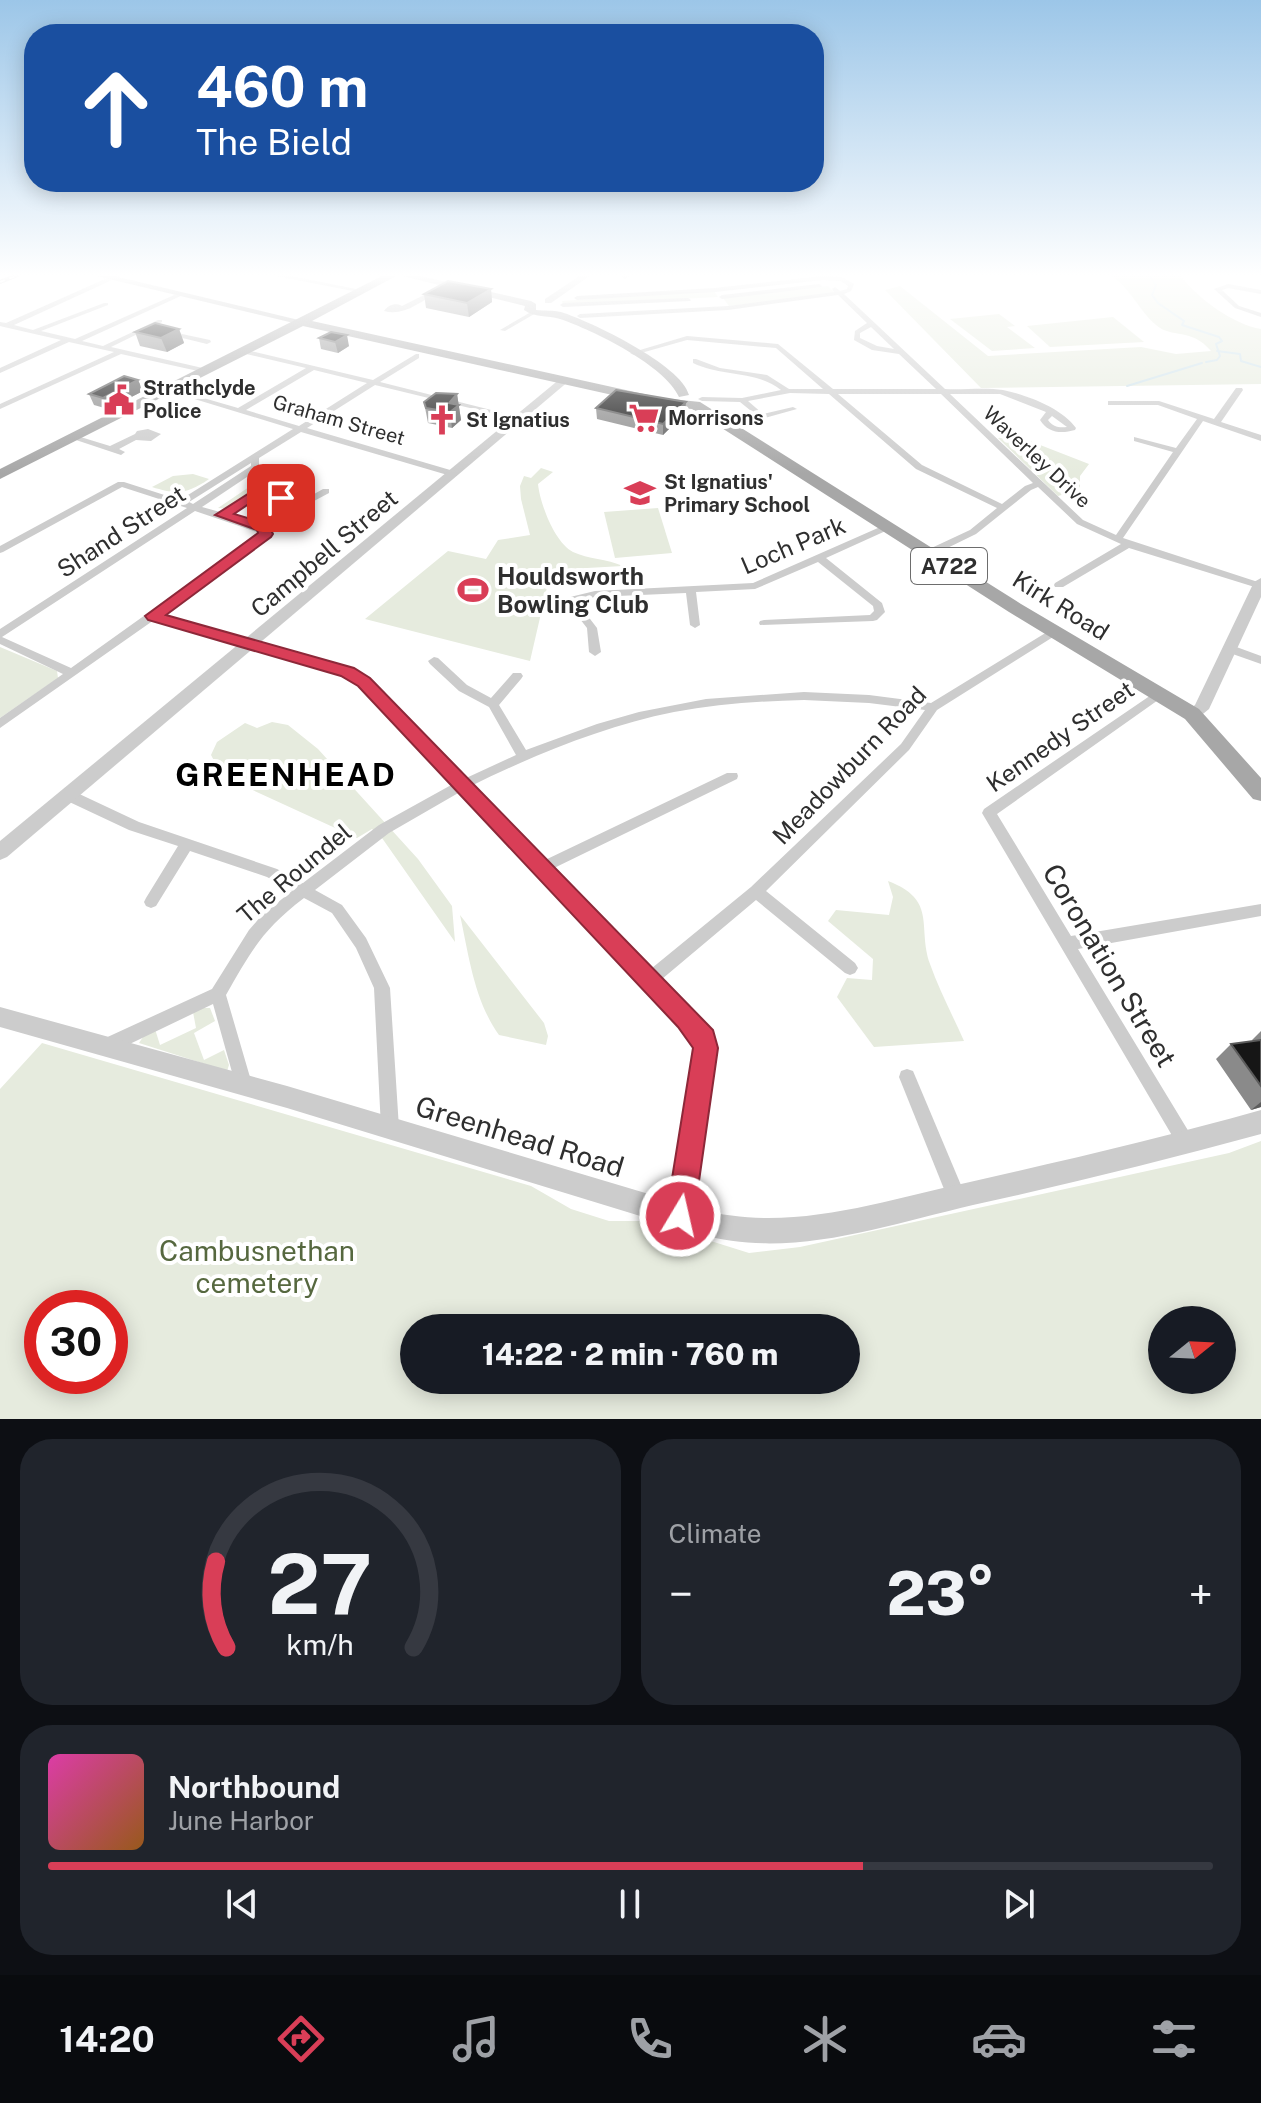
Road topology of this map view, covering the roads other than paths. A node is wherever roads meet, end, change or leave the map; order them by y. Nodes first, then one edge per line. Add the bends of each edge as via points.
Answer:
1 (71, 341) joint
2 (118, 341) edge
3 (204, 341) edge
4 (264, 341) edge
5 (389, 341) edge
6 (614, 341) edge
7 (676, 341) edge
8 (724, 341) edge
9 (861, 341) edge
10 (890, 341) edge
11 (207, 342) joint
12 (198, 347) dead end
13 (102, 349) junction
14 (245, 351) junction
15 (902, 352) junction
16 (118, 353) junction
17 (634, 353) junction
18 (416, 356) dead end
19 (696, 361) dead end
20 (312, 368) junction
21 (0, 371) edge
22 (204, 371) junction
23 (565, 380) junction
24 (373, 382) junction
25 (169, 390) junction
26 (1239, 390) dead end
27 (787, 391) junction
28 (831, 391) junction
29 (942, 392) junction
30 (691, 400) junction
31 (742, 400) junction
32 (1111, 403) dead end
33 (0, 407) edge
34 (793, 409) dead end
35 (239, 411) junction
36 (1051, 412) dead end
37 (1202, 417) junction
38 (519, 418) junction
39 (1216, 423) junction
40 (301, 428) junction
41 (137, 436) dead end
42 (74, 438) junction
43 (1261, 438) edge
44 (1137, 439) dead end
45 (1178, 451) junction
46 (454, 474) junction
47 (0, 475) edge
48 (1038, 484) junction
49 (326, 491) dead end
50 (189, 504) junction
51 (1003, 508) junction
52 (222, 515) junction
53 (887, 527) junction
54 (1122, 542) junction
55 (0, 550) edge
56 (929, 553) junction
57 (818, 557) junction
58 (1260, 584) edge
59 (1059, 585) dead end
60 (691, 592) junction
61 (153, 616) junction
62 (764, 623) dead end
63 (695, 625) dead end
64 (0, 626) edge
65 (1056, 632) junction
66 (0, 637) edge
67 (250, 644) junction
68 (1231, 649) junction
69 (595, 652) dead end
70 (1261, 660) edge
71 (434, 661) dead end
72 (70, 672) junction
73 (517, 676) dead end
74 (1157, 695) junction
75 (493, 704) junction
76 (933, 707) junction
77 (1192, 714) junction
78 (0, 724) edge
79 (524, 758) junction
80 (732, 776) dead end
81 (463, 784) junction
82 (1261, 793) edge
83 (68, 795) junction
84 (989, 813) joint
85 (187, 843) junction
86 (0, 852) edge
87 (541, 868) junction
88 (305, 889) junction
89 (756, 891) junction
90 (151, 902) dead end
91 (1261, 910) edge
92 (1066, 944) junction
93 (850, 968) dead end
94 (651, 978) junction
95 (218, 994) junction
96 (0, 1017) edge
97 (106, 1047) junction
98 (907, 1077) dead end
99 (243, 1084) junction
100 (1261, 1122) edge
101 (390, 1128) junction
102 (1186, 1143) junction
103 (957, 1197) junction
104 (680, 1216) junction

1 - 13 street
1 - 21 street
2 - 13 street
3 - 11 street
4 - 14 main road
5 - 23 main road, Kirk Road / A722
6 - 17 main road
7 - 17 street
8 - 28 street via 778,346
9 - 15 street
10 - 15 street, Waverley Drive
11 - 12 street
13 - 16 street
14 - 20 street
14 - 22 main road
15 - 29 street, Waverley Drive
16 - 22 street
16 - 33 street
17 - 30 main road via 673,379
18 - 24 street, Shand Street
19 - 27 street via 717,371 754,372
20 - 24 street
20 - 35 street
22 - 25 main road
23 - 30 main road, Kirk Road / A722 via 655,400
23 - 38 street, Campbell Street
24 - 38 street
24 - 40 street, Shand Street
25 - 35 street, Graham Street
25 - 42 main road
26 - 39 street
27 - 28 street
27 - 31 street
28 - 29 street
28 - 51 street via 919,467
29 - 36 street via 1006,393
29 - 48 street, Waverley Drive
30 - 31 street
30 - 53 main road, Kirk Road / A722
31 - 34 street via 761,417
32 - 37 street via 1150,401
35 - 40 street, Graham Street
37 - 39 street
37 - 45 street
38 - 46 street, Campbell Street
39 - 43 street
40 - 46 street, Graham Street
40 - 50 street, Shand Street via 254,457 256,467
41 - 42 street via 116,451
42 - 47 main road
44 - 45 street
45 - 54 street
46 - 67 street, Campbell Street
48 - 51 street
48 - 54 street, Waverley Drive via 1080,522
49 - 52 street via 301,505 254,494
50 - 52 street
50 - 55 street via 121,484
50 - 64 street, Shand Street
50 - 66 street, Shand Street
51 - 56 street via 973,532
52 - 61 street via 263,527 265,534
53 - 56 main road, Kirk Road / A722
53 - 57 street, Loch Park
54 - 58 street, Waverley Drive
54 - 59 street
56 - 65 main road, Kirk Road / A722
57 - 60 street, Loch Park via 755,586
57 - 62 street via 880,612 873,618
58 - 68 street
60 - 63 street
60 - 69 street, Loch Park via 595,594 570,600 592,628
61 - 67 street
61 - 72 street
65 - 74 main road, Kirk Road / A722
65 - 76 street, Meadowburn Road
66 - 72 street
67 - 81 street via 347,672 364,682
67 - 83 street, Campbell Street
68 - 70 street
68 - 77 street via 1201,709
71 - 75 street via 463,688
72 - 78 street
73 - 75 street
74 - 77 main road, Kirk Road / A722
74 - 84 street, Kennedy Street
75 - 79 street
76 - 79 street, The Roundel via 828,696 705,703 633,718
76 - 89 street, Meadowburn Road via 905,747
77 - 82 main road, Kirk Road / A722
79 - 81 street, The Roundel
80 - 87 street
81 - 87 street
81 - 88 street, The Roundel via 382,831
83 - 85 street via 134,826
83 - 86 street, Campbell Street
84 - 92 street, Coronation Street
85 - 88 street
85 - 90 street
87 - 94 street
88 - 95 street, The Roundel via 252,937
88 - 101 street via 337,909 351,926 382,988
89 - 93 street
89 - 94 street, Meadowburn Road
91 - 92 street
92 - 102 street, Coronation Street
94 - 104 street via 706,1048
95 - 97 street
95 - 99 street
96 - 97 street, Greenhead Road
97 - 99 street, Greenhead Road
98 - 103 street
99 - 101 street, Greenhead Road
100 - 102 street, Greenhead Road
101 - 104 street, Greenhead Road
102 - 103 street, Greenhead Road
103 - 104 street, Greenhead Road via 756,1232

